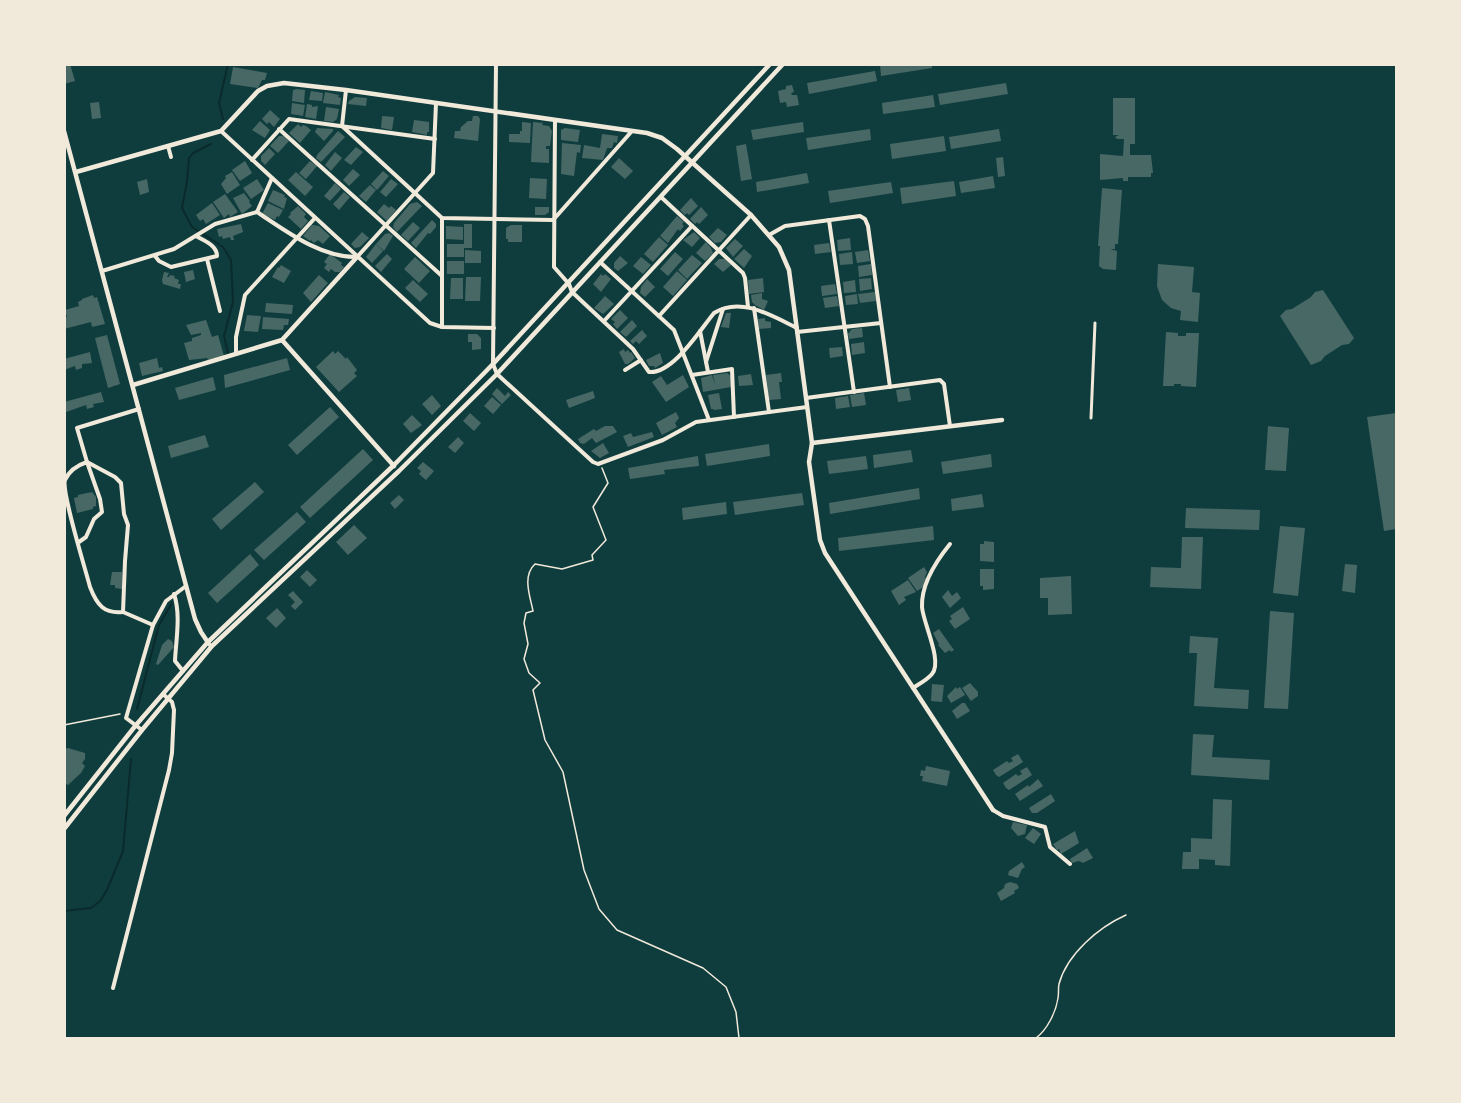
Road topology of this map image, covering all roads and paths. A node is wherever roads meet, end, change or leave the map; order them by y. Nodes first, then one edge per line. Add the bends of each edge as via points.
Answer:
1 (496, 64) edge
2 (770, 64) edge
3 (783, 64) edge
4 (346, 90) junction
5 (436, 103) junction
6 (495, 112) junction
7 (555, 120) junction
8 (342, 126) junction
9 (279, 129) junction
10 (64, 131) edge
11 (221, 131) junction
12 (632, 131) junction
13 (435, 139) junction
14 (168, 146) junction
15 (684, 156) junction
16 (171, 157) dead end
17 (252, 160) junction
18 (73, 162) junction
19 (693, 163) junction
20 (64, 164) edge
21 (76, 172) junction
22 (272, 178) junction
23 (415, 194) junction
24 (661, 197) junction
25 (257, 212) junction
26 (751, 215) junction
27 (315, 218) junction
28 (442, 218) junction
29 (494, 219) junction
30 (553, 220) junction
31 (829, 220) junction
32 (386, 225) junction
33 (692, 226) junction
34 (197, 235) junction
35 (769, 235) junction
36 (297, 237) junction
37 (718, 250) junction
38 (155, 255) junction
39 (357, 256) junction
40 (207, 259) junction
41 (600, 262) junction
42 (102, 271) junction
43 (442, 276) junction
44 (568, 284) junction
45 (632, 291) junction
46 (572, 292) junction
47 (748, 307) junction
48 (723, 308) junction
49 (754, 308) junction
50 (220, 311) dead end
51 (659, 316) junction
52 (604, 321) junction
53 (881, 322) junction
54 (1095, 323) dead end
55 (442, 327) junction
56 (844, 327) junction
57 (494, 328) junction
58 (700, 330) junction
59 (797, 330) junction
60 (282, 340) junction
61 (683, 351) junction
62 (236, 354) junction
63 (641, 360) junction
64 (706, 362) junction
65 (493, 364) junction
66 (625, 370) dead end
67 (708, 372) junction
68 (496, 374) junction
69 (692, 375) junction
70 (133, 385) junction
71 (890, 387) junction
72 (854, 392) junction
73 (806, 398) junction
74 (807, 407) junction
75 (139, 409) junction
76 (769, 412) junction
77 (734, 417) junction
78 (1091, 418) dead end
79 (709, 420) junction
80 (1002, 420) dead end
81 (950, 426) junction
82 (812, 442) junction
83 (87, 462) junction
84 (600, 464) junction
85 (394, 465) junction
86 (399, 471) junction
87 (79, 542) junction
88 (950, 544) dead end
89 (186, 586) junction
90 (174, 594) junction
91 (123, 612) junction
92 (153, 625) junction
93 (210, 644) junction
94 (183, 671) junction
95 (913, 688) junction
96 (164, 695) junction
97 (169, 699) junction
98 (120, 714) dead end
99 (64, 725) edge
100 (136, 725) junction
101 (142, 729) junction
102 (993, 810) joint
103 (64, 816) edge
104 (64, 829) edge
105 (1070, 864) dead end
106 (1126, 915) dead end
107 (113, 988) dead end
108 (739, 1038) edge
109 (1036, 1038) edge

1 - 6 street
2 - 15 street
3 - 19 street
4 - 5 street
4 - 8 street
4 - 11 street via 284,83 267,86 251,97
5 - 6 street
5 - 13 street
6 - 7 street
6 - 29 street
7 - 12 street
7 - 30 street
8 - 9 street via 290,119
8 - 13 street
8 - 23 street
9 - 17 street
9 - 32 street
10 - 18 street
11 - 14 street
11 - 17 street
12 - 15 street via 662,138
12 - 30 street
13 - 23 street via 433,173
14 - 16 street
14 - 21 street
15 - 19 street
15 - 44 street
17 - 22 street
18 - 20 street
18 - 21 street
19 - 24 street
19 - 26 street
21 - 42 street
22 - 25 street
22 - 27 street
23 - 28 street
23 - 32 street
24 - 33 street
24 - 41 street
25 - 34 street via 215,224
25 - 36 street
26 - 35 street
26 - 37 street
27 - 36 street
27 - 39 street
28 - 29 street
28 - 43 street
29 - 30 street
29 - 57 street
30 - 44 street via 554,266
31 - 35 street via 785,226
31 - 53 street via 860,216 866,219
31 - 56 street
32 - 39 street
32 - 43 street
33 - 37 street
33 - 45 street
34 - 38 street
34 - 40 street via 217,252
35 - 59 street via 786,260
36 - 39 street via 333,253
36 - 62 street via 244,297
37 - 47 street via 744,276
37 - 51 street
38 - 40 street via 170,267
38 - 42 street
39 - 55 street via 423,317
39 - 60 street
40 - 50 street
41 - 45 street
41 - 46 street
42 - 70 street
43 - 55 street
44 - 46 street
44 - 65 street
45 - 51 street
45 - 52 street
46 - 52 street
46 - 68 street
47 - 48 street
47 - 49 street
48 - 58 street
48 - 64 street
49 - 59 street
49 - 76 street
51 - 61 street via 674,330
52 - 63 street
53 - 56 street
53 - 71 street
54 - 78 street
55 - 57 street
56 - 59 street
56 - 72 street
57 - 65 street
58 - 61 street
58 - 64 street
59 - 73 street
60 - 62 street
60 - 85 street
61 - 63 street via 672,364 652,373
61 - 69 street
62 - 70 street
63 - 66 street
64 - 67 street
65 - 68 street
65 - 85 street
67 - 69 street
67 - 77 street via 732,370
68 - 84 street via 593,462
68 - 86 street
69 - 79 street
70 - 75 street
71 - 72 street
71 - 81 street via 942,381
72 - 73 street
73 - 74 street
74 - 76 street
74 - 82 street
75 - 83 street via 77,428
75 - 89 street
76 - 77 street
77 - 79 street
79 - 84 street
80 - 81 street
81 - 82 street
82 - 95 street via 809,462 822,547
83 - 87 street via 102,512
83 - 87 street via 74,469 65,483
83 - 91 street via 120,480 123,488 128,525
84 - 108 path via 608,483 593,507 606,540 592,555 593,560 562,569 535,564 531,567 527,584 533,611 526,614 524,623 528,644 524,659 529,673 540,684 533,690 545,740 563,772 584,870 599,909 617,930 703,968 726,987 736,1012
85 - 86 street
85 - 93 street
86 - 93 street
87 - 91 street via 95,598 108,611
88 - 95 street via 935,564 923,600 935,668
89 - 90 street
89 - 93 street via 198,626
90 - 92 street
90 - 94 street via 178,616 175,661
91 - 92 street
92 - 100 street via 126,718
93 - 94 street
93 - 97 street
94 - 96 street
95 - 102 street
96 - 97 street
96 - 100 street
97 - 101 street
97 - 107 street via 174,710 171,762
98 - 99 path
100 - 101 street
100 - 103 street
101 - 104 street
102 - 105 street via 1001,816 1045,827 1049,846
106 - 109 path via 1107,924 1076,952 1059,984 1053,1012 1043,1033

